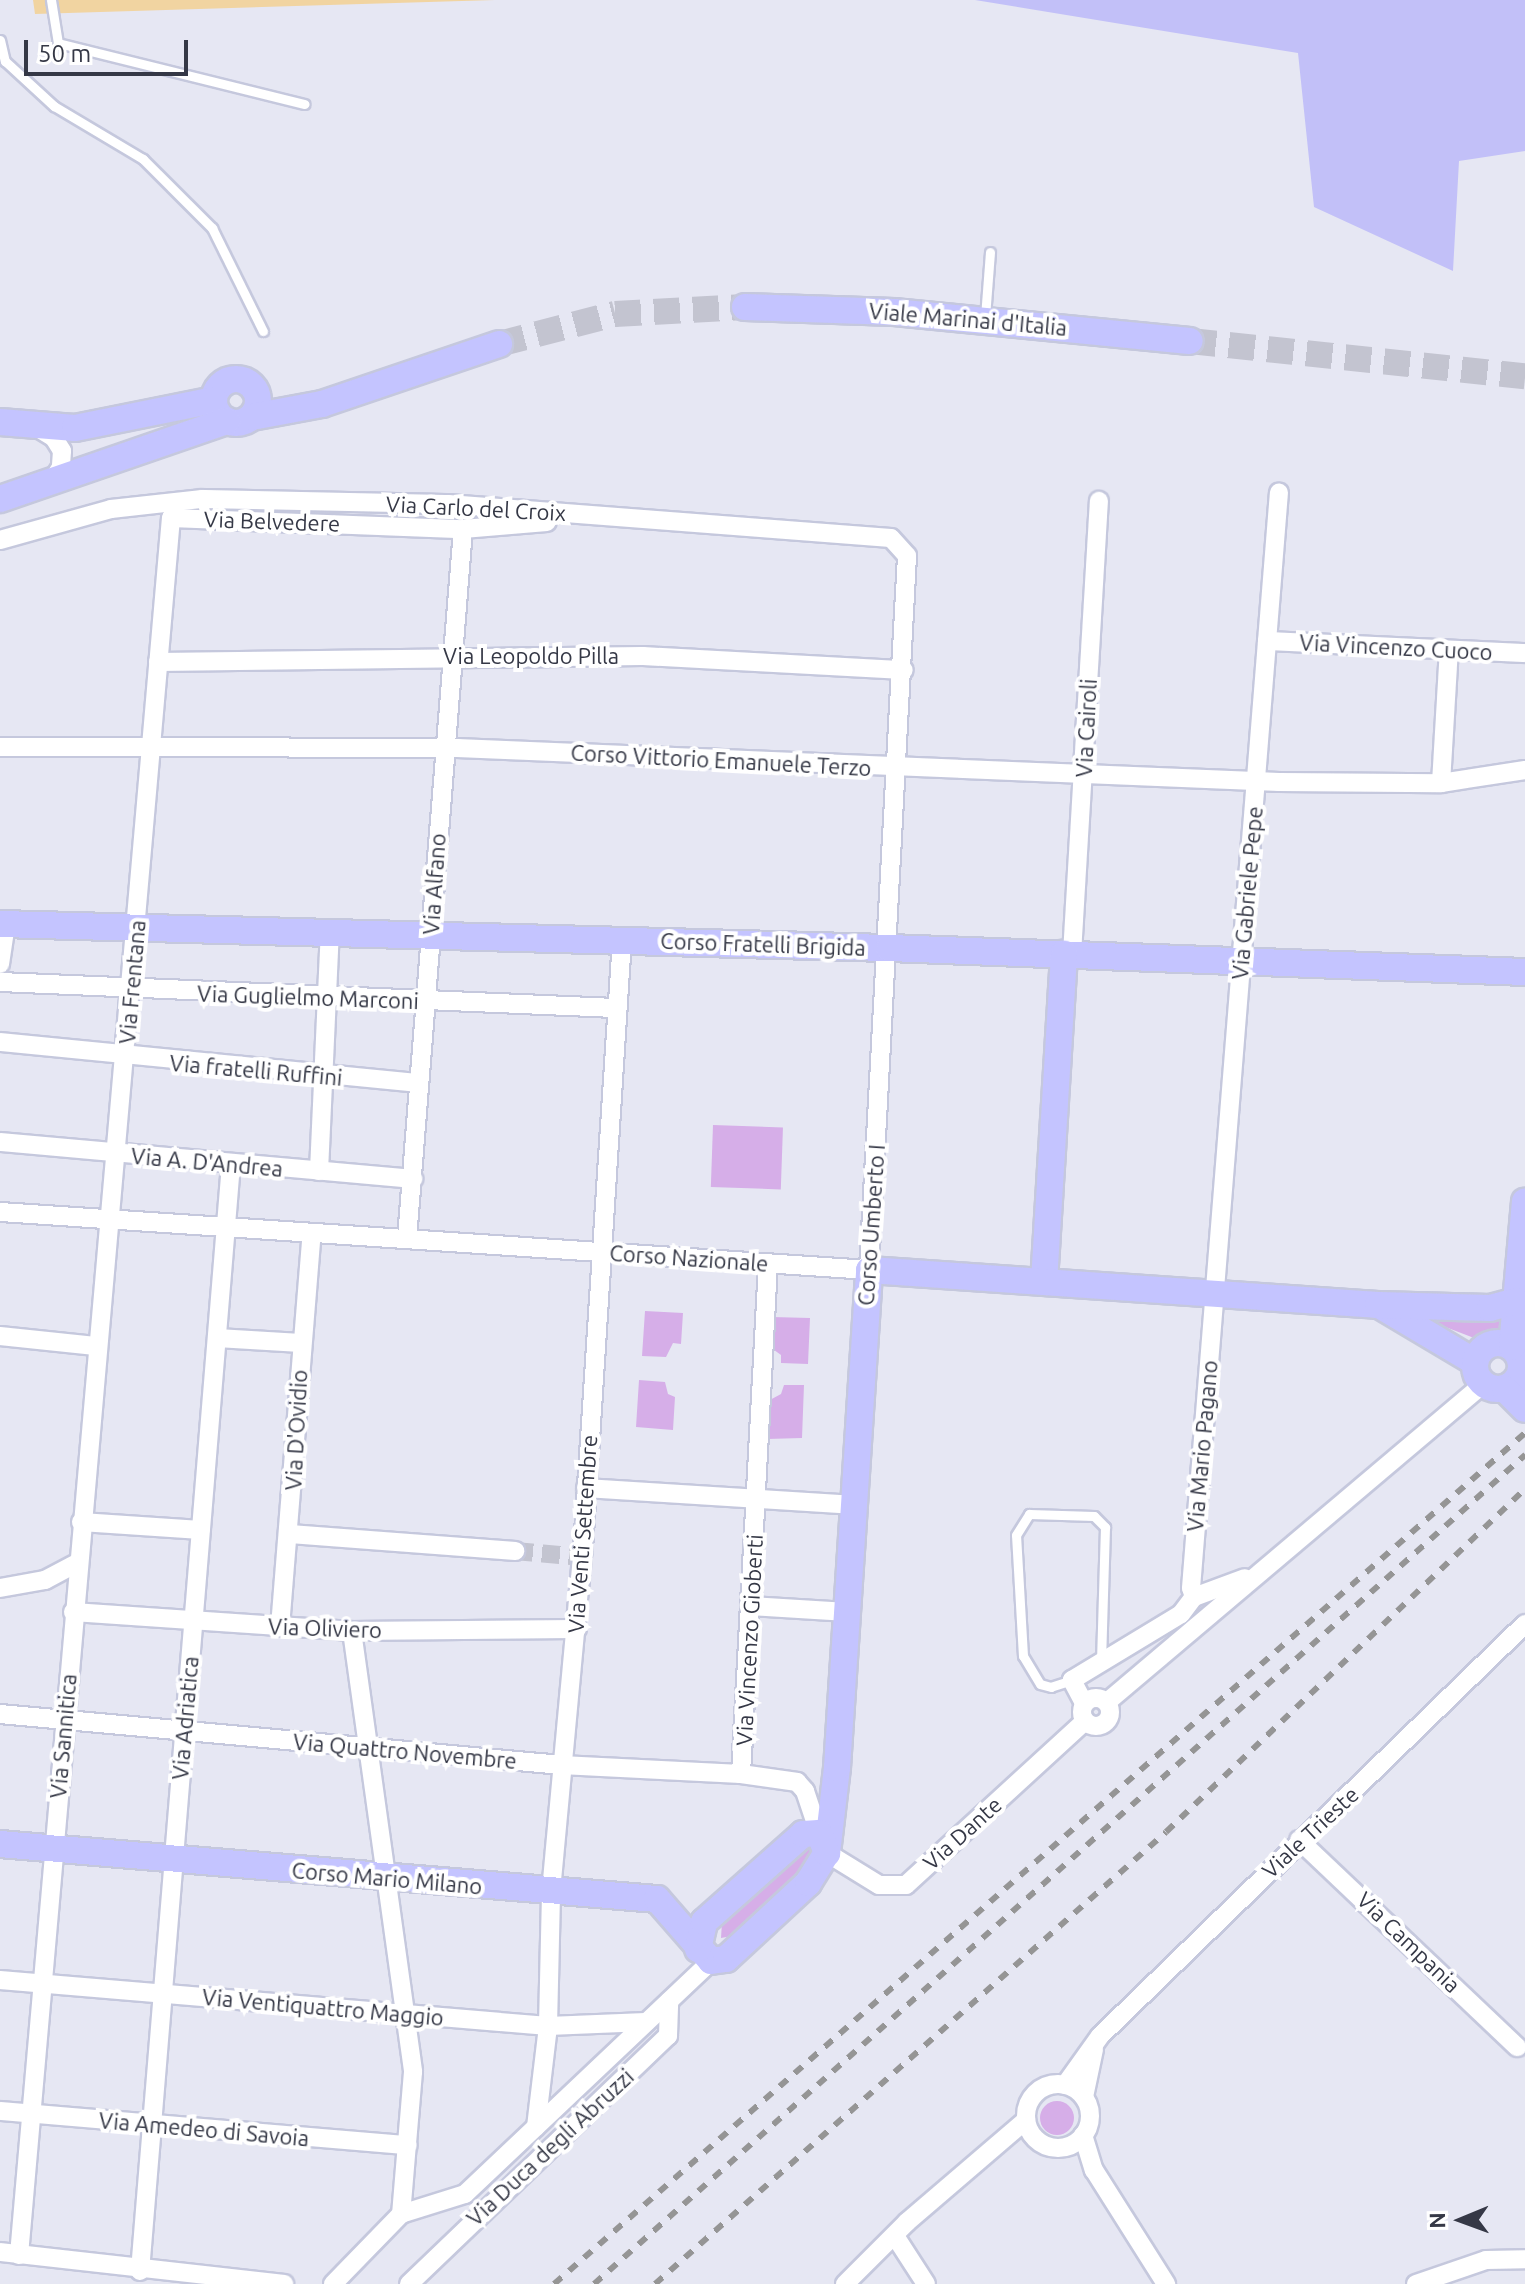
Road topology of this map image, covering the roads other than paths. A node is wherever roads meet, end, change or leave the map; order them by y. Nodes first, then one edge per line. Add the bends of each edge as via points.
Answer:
1 (51, 0) edge
2 (0, 40) edge
3 (305, 104) dead end
4 (990, 252) dead end
5 (745, 307) tunnel mouth
6 (984, 320) junction
7 (263, 331) dead end
8 (1190, 341) tunnel mouth
9 (499, 344) tunnel mouth
10 (238, 408) junction
11 (0, 422) edge
12 (29, 424) junction
13 (53, 480) junction
14 (1279, 493) dead end
15 (0, 499) edge
16 (1099, 501) dead end
17 (648, 522) junction
18 (463, 529) junction
19 (0, 540) edge
20 (907, 597) joint
21 (1267, 641) junction
22 (1449, 650) junction
23 (1525, 653) edge
24 (451, 657) junction
25 (158, 662) junction
26 (904, 670) junction
27 (151, 744) junction
28 (0, 747) edge
29 (444, 747) junction
30 (900, 769) junction
31 (1525, 770) edge
32 (1083, 775) junction
33 (1256, 780) junction
34 (1441, 783) junction
35 (3, 924) edge
36 (137, 928) junction
37 (330, 933) junction
38 (431, 936) junction
39 (622, 940) junction
40 (889, 948) junction
41 (1068, 954) junction
42 (1241, 961) junction
43 (0, 964) edge
44 (1525, 972) edge
45 (0, 982) edge
46 (131, 991) junction
47 (328, 997) junction
48 (425, 1001) junction
49 (616, 1008) junction
50 (0, 1042) edge
51 (126, 1058) junction
52 (324, 1076) junction
53 (418, 1083) junction
54 (0, 1142) edge
55 (118, 1154) junction
56 (231, 1165) junction
57 (319, 1171) junction
58 (413, 1179) junction
59 (1525, 1202) edge
60 (0, 1212) edge
61 (112, 1219) junction
62 (226, 1227) junction
63 (312, 1233) junction
64 (407, 1239) junction
65 (600, 1252) junction
66 (768, 1264) junction
67 (869, 1270) junction
68 (1044, 1282) junction
69 (1214, 1293) junction
70 (1516, 1301) junction
71 (1378, 1305) junction
72 (0, 1336) edge
73 (217, 1338) junction
74 (301, 1343) junction
75 (95, 1346) junction
76 (1520, 1360) edge
77 (1500, 1387) edge
78 (586, 1488) junction
79 (756, 1502) junction
80 (854, 1505) junction
81 (81, 1522) junction
82 (201, 1530) junction
83 (290, 1534) junction
84 (515, 1551) tunnel mouth
85 (77, 1563) junction
86 (1265, 1569) junction
87 (0, 1588) edge
88 (1194, 1597) junction
89 (751, 1606) junction
90 (73, 1612) junction
91 (847, 1612) junction
92 (193, 1620) junction
93 (1525, 1624) edge
94 (280, 1627) junction
95 (577, 1629) junction
96 (352, 1631) junction
97 (1101, 1663) junction
98 (1072, 1680) junction
99 (1107, 1702) junction
100 (1084, 1712) junction
101 (0, 1714) edge
102 (64, 1718) junction
103 (184, 1733) junction
104 (365, 1746) junction
105 (561, 1765) junction
106 (741, 1774) junction
107 (1299, 1840) junction
108 (823, 1843) junction
109 (0, 1844) edge
110 (53, 1848) junction
111 (174, 1860) junction
112 (387, 1878) junction
113 (551, 1891) junction
114 (705, 1955) junction
115 (0, 1980) edge
116 (42, 1984) junction
117 (163, 1994) junction
118 (669, 2001) junction
119 (406, 2014) junction
120 (646, 2022) junction
121 (548, 2026) junction
122 (1095, 2041) junction
123 (1517, 2047) dead end
124 (1065, 2085) junction
125 (1084, 2097) junction
126 (0, 2111) edge
127 (31, 2113) junction
128 (1026, 2120) junction
129 (152, 2126) junction
130 (536, 2127) junction
131 (1083, 2135) junction
132 (408, 2145) junction
133 (1062, 2148) junction
134 (1094, 2170) junction
135 (401, 2214) junction
136 (895, 2236) junction
137 (0, 2252) edge
138 (19, 2255) junction
139 (1525, 2259) edge
140 (140, 2271) junction
141 (284, 2284) edge
142 (333, 2284) edge
143 (409, 2284) edge
144 (845, 2284) edge
145 (926, 2284) edge
146 (1166, 2284) edge
147 (1416, 2284) edge

1 - 3 lane via 58,43
2 - 7 lane via 5,61 54,106 143,159 212,228
4 - 6 lane
5 - 6 street, Viale Marinai d'Italia
6 - 8 street, Viale Marinai d'Italia
9 - 10 street via 322,404
10 - 12 street via 75,428
10 - 13 street
11 - 12 street
12 - 13 street via 54,438 62,451
13 - 15 street
14 - 21 street, Via Gabriele Pepe
16 - 32 street, Via Cairoli
17 - 18 street, Via Belvedere via 509,522
17 - 19 street, Via Carlo del Croix via 448,504 202,499 111,509
17 - 20 street, Via Carlo del Croix via 891,538 907,556
18 - 24 street, Via Alfano
18 - 25 street, Via Belvedere via 171,518
20 - 26 street, Corso Umberto I
21 - 22 street, Via Vincenzo Cuoco
21 - 33 street, Via Gabriele Pepe
22 - 23 street, Via Vincenzo Cuoco
22 - 34 street
24 - 25 street, Via Leopoldo Pilla
24 - 26 street, Via Leopoldo Pilla via 643,656
24 - 29 street, Via Alfano
25 - 27 street, Via Belvedere
26 - 30 street, Corso Umberto I
27 - 28 street, Corso Vittorio Emanuele Terzo
27 - 29 street, Corso Vittorio Emanuele Terzo
27 - 36 street, Via Frentana
29 - 30 street, Corso Vittorio Emanuele Terzo
29 - 38 street, Via Alfano
30 - 32 street, Corso Vittorio Emanuele Terzo
30 - 40 street, Corso Umberto I
31 - 34 street, Corso Vittorio Emanuele Terzo
32 - 33 street, Corso Vittorio Emanuele Terzo
32 - 41 street, Via Cairoli
33 - 34 street, Corso Vittorio Emanuele Terzo
33 - 42 street, Via Gabriele Pepe
35 - 36 street, Corso Fratelli Brigida
35 - 43 street
36 - 37 street, Corso Fratelli Brigida
36 - 46 street, Via Frentana
37 - 38 street, Corso Fratelli Brigida
37 - 47 street
38 - 39 street, Corso Fratelli Brigida
38 - 48 street, Via Alfano
39 - 40 street, Corso Fratelli Brigida
39 - 49 street, Via Venti Settembre
40 - 41 street, Corso Fratelli Brigida
40 - 67 street, Corso Umberto I
41 - 42 street, Corso Fratelli Brigida
41 - 68 street, Via Cairoli
42 - 44 street, Corso Fratelli Brigida
42 - 69 street, Via Gabriele Pepe
45 - 46 street, Via Guglielmo Marconi
46 - 47 street, Via Guglielmo Marconi
46 - 51 street, Via Frentana
47 - 48 street, Via Guglielmo Marconi
47 - 52 street
48 - 49 street, Via Guglielmo Marconi
48 - 53 street, Via Alfano
49 - 65 street, Via Venti Settembre
50 - 51 street, Via fratelli Ruffini
51 - 52 street, Via fratelli Ruffini
51 - 55 street, Via Frentana
52 - 53 street, Via fratelli Ruffini
52 - 57 street
53 - 58 street, Via Alfano
54 - 55 street, Via A. D'Andrea
55 - 56 street, Via A. D'Andrea
55 - 61 street, Via Frentana
56 - 57 street, Via A. D'Andrea
56 - 62 street, Via Adriatica
57 - 58 street, Via A. D'Andrea
58 - 64 street, Via Alfano
59 - 70 street
60 - 61 street, Corso Nazionale
61 - 62 street, Corso Nazionale
61 - 75 street, Via Sannitica via 101,1333
62 - 63 street, Corso Nazionale
62 - 73 street, Via Adriatica
63 - 64 street, Corso Nazionale
63 - 74 street, Via D'Ovidio
64 - 65 street, Corso Nazionale
65 - 66 street, Corso Nazionale
65 - 78 street, Via Venti Settembre
66 - 67 street, Corso Nazionale
66 - 79 street, Via Vincenzo Gioberti
67 - 68 street, Corso Nazionale
67 - 80 street, Corso Umberto I
68 - 69 street, Corso Nazionale
69 - 71 street, Corso Nazionale
69 - 88 street, Via Mario Pagano
70 - 71 street, Corso Nazionale via 1490,1308
70 - 76 street
71 - 77 street, Corso Nazionale
72 - 75 street
73 - 74 street
73 - 82 street, Via Adriatica
74 - 83 street, Via D'Ovidio
75 - 81 street, Via Sannitica
76 - 77 street via 1516,1382
76 - 77 street via 1493,1343
77 - 86 street, Via Dante
78 - 79 street
78 - 95 street, Via Venti Settembre via 576,1556
79 - 80 street
79 - 89 street, Via Vincenzo Gioberti
80 - 91 street, Corso Umberto I
81 - 82 street
81 - 85 street, Via Sannitica
82 - 92 street, Via Adriatica
83 - 84 street
83 - 94 street, Via D'Ovidio
85 - 87 street via 45,1580
85 - 90 street, Via Sannitica
86 - 88 street, Via Dante
86 - 99 street, Via Dante
88 - 97 street, Via Dante via 1181,1614
89 - 91 street
89 - 106 street, Via Vincenzo Gioberti
90 - 92 street, Via Oliviero
90 - 102 street, Via Sannitica
91 - 108 street, Corso Umberto I
92 - 94 street, Via Oliviero
92 - 103 street, Via Adriatica
93 - 107 street, Viale Trieste
94 - 96 street, Via Oliviero
95 - 96 street, Via Oliviero
95 - 105 street, Via Venti Settembre
96 - 104 street
97 - 98 street, Via Dante
97 - 98 lane via 1105,1527 1094,1516 1029,1514 1016,1535 1023,1656 1040,1684 1051,1687
98 - 100 street
99 - 100 street via 1095,1697
99 - 100 street, Via Dante via 1105,1723 1093,1726
100 - 108 street, Via Dante via 906,1885 879,1885
101 - 102 street, Via Quattro Novembre
102 - 103 street, Via Quattro Novembre
102 - 110 street, Via Sannitica
103 - 104 street, Via Quattro Novembre
103 - 111 street, Via Adriatica
104 - 105 street, Via Quattro Novembre
104 - 112 street
105 - 106 street, Via Quattro Novembre
105 - 113 street, Via Venti Settembre
106 - 108 street, Via Quattro Novembre via 797,1782
107 - 122 street, Viale Trieste
107 - 123 street, Via Campania
108 - 114 street via 808,1883 741,1949
108 - 114 street via 803,1834 704,1922
109 - 110 street, Corso Mario Milano
110 - 111 street, Corso Mario Milano
110 - 116 street, Via Sannitica
111 - 112 street, Corso Mario Milano
111 - 117 street, Via Adriatica
112 - 113 street, Corso Mario Milano
112 - 119 street
113 - 114 street, Corso Mario Milano via 657,1899
113 - 121 street, Via Venti Settembre
114 - 118 street, Via Duca degli Abruzzi
115 - 116 street, Via Ventiquattro Maggio
116 - 117 street, Via Ventiquattro Maggio
116 - 127 street, Via Sannitica
117 - 119 street, Via Ventiquattro Maggio
117 - 129 street, Via Adriatica
118 - 120 street, Via Duca degli Abruzzi
118 - 143 street, Via Duca degli Abruzzi via 668,2036
119 - 121 street, Via Ventiquattro Maggio
119 - 132 street via 413,2072
120 - 121 street, Via Ventiquattro Maggio
120 - 130 street, Via Duca degli Abruzzi
121 - 130 street, Via Venti Settembre
122 - 124 street, Viale Trieste
122 - 125 street
124 - 125 street
124 - 128 street, Viale Trieste via 1037,2092
125 - 131 street via 1090,2117
126 - 127 street, Via Amedeo di Savoia
127 - 129 street, Via Amedeo di Savoia
127 - 138 street, Via Sannitica
128 - 133 street via 1038,2142
128 - 136 street, Viale Trieste
129 - 132 street, Via Amedeo di Savoia
129 - 140 street, Via Adriatica
130 - 135 street, Via Duca degli Abruzzi via 465,2194
131 - 133 street
131 - 134 street
132 - 135 street
133 - 134 street
134 - 146 street
135 - 142 street, Via Duca degli Abruzzi
136 - 144 street, Viale Trieste
136 - 145 street
137 - 138 street
138 - 140 street
139 - 147 street via 1486,2260
140 - 141 street

